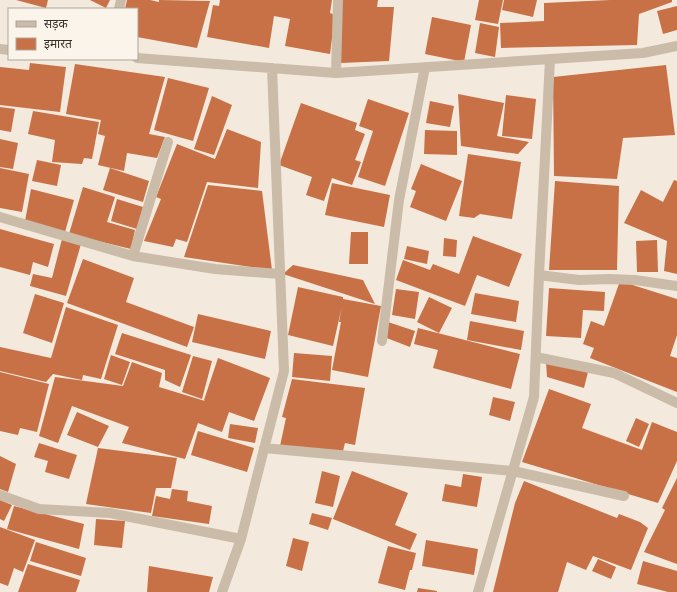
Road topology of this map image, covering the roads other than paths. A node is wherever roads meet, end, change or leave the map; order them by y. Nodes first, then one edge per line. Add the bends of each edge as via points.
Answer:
1 (338, 0) edge
2 (677, 46) edge
3 (138, 58) edge
4 (550, 59) junction
5 (425, 67) junction
6 (272, 68) junction
7 (336, 73) junction
8 (168, 142) dead end
9 (0, 217) edge
10 (133, 256) junction
11 (280, 274) junction
12 (539, 275) junction
13 (677, 286) edge
14 (382, 341) dead end
15 (536, 357) junction
16 (677, 403) edge
17 (264, 448) junction
18 (513, 471) junction
19 (0, 494) edge
20 (624, 496) dead end
21 (241, 539) junction
22 (222, 592) edge
23 (478, 592) edge

1 - 7 street
2 - 4 street via 642,53
3 - 6 street
4 - 5 street
4 - 12 street
5 - 7 street
5 - 14 street via 399,200
6 - 7 street
6 - 11 street
8 - 10 street
9 - 10 street
10 - 11 street via 215,269
11 - 17 street via 284,371
12 - 13 street via 579,280 635,280
12 - 15 street
15 - 16 street via 614,373
15 - 18 street via 534,397
17 - 18 street
17 - 21 street
18 - 20 street
18 - 23 street
19 - 21 street via 39,509 110,513
21 - 22 street

